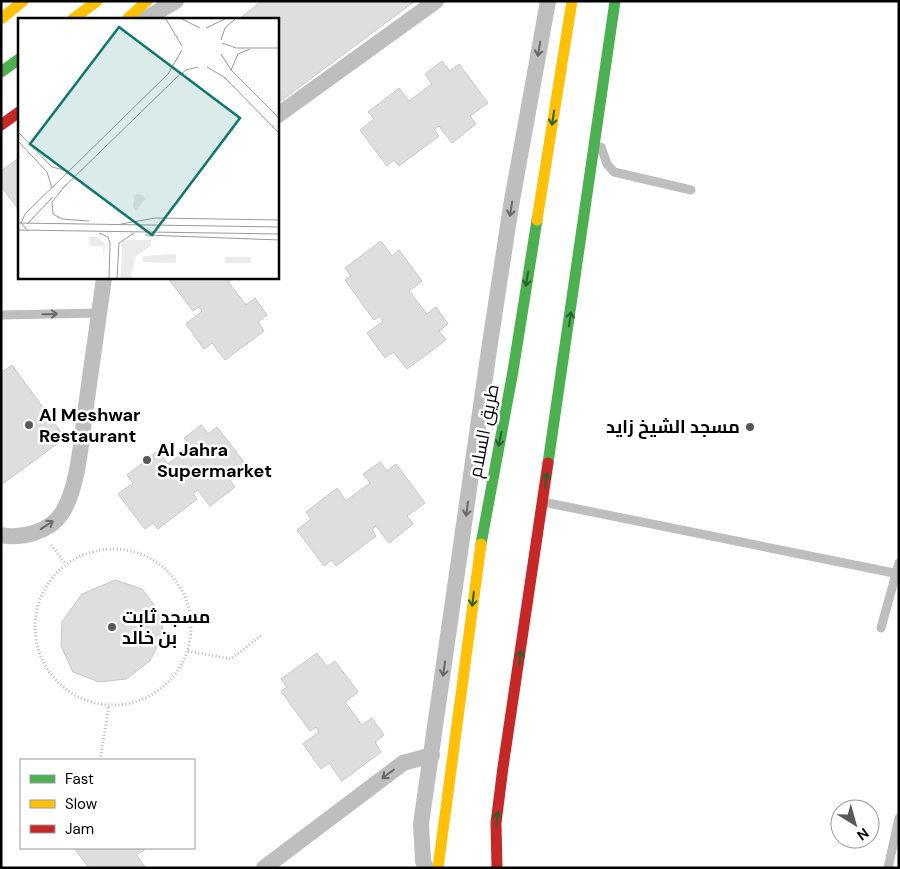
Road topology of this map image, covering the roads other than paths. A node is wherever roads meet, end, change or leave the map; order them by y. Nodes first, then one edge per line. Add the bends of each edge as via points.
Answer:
1 (23, 1) edge
2 (97, 1) edge
3 (148, 1) edge
4 (176, 1) edge
5 (436, 1) edge
6 (548, 1) edge
7 (572, 1) edge
8 (615, 1) edge
9 (627, 1) edge
10 (74, 18) edge
11 (128, 18) edge
12 (144, 18) edge
13 (146, 18) edge
14 (1, 19) edge
15 (611, 20) junction
16 (18, 60) edge
17 (1, 72) edge
18 (18, 113) edge
19 (279, 114) edge
20 (1, 124) edge
21 (597, 138) junction
22 (691, 190) dead end
23 (104, 279) edge
24 (99, 313) junction
25 (1, 315) edge
26 (489, 350) junction
27 (513, 371) junction
28 (543, 502) junction
29 (1, 536) edge
30 (899, 563) edge
31 (897, 574) edge
32 (881, 628) dead end
33 (432, 754) junction
34 (898, 821) edge
35 (264, 868) edge
36 (426, 868) edge
37 (438, 868) edge
38 (497, 868) edge
39 (888, 868) edge

1 - 14 main road
2 - 10 main road
3 - 11 main road
3 - 12 street
4 - 13 street
5 - 19 street
6 -> 26 street
7 -> 27 main road, طريق السلام
8 - 15 main road
9 - 15 main road
15 - 21 main road
16 - 17 main road
18 - 20 main road
21 - 22 lane via 607,164 614,172
28 -> 21 main road
23 - 24 street
25 -> 24 lane
29 -> 24 street via 32,534 62,514 75,477
26 - 27 street
26 -> 33 street
27 -> 37 main road, طريق السلام via 478,553
28 - 31 lane
38 -> 28 main road via 496,823
30 - 31 lane
31 - 32 lane
33 -> 35 street via 403,763
33 - 36 street via 422,824 422,861
34 - 39 lane

